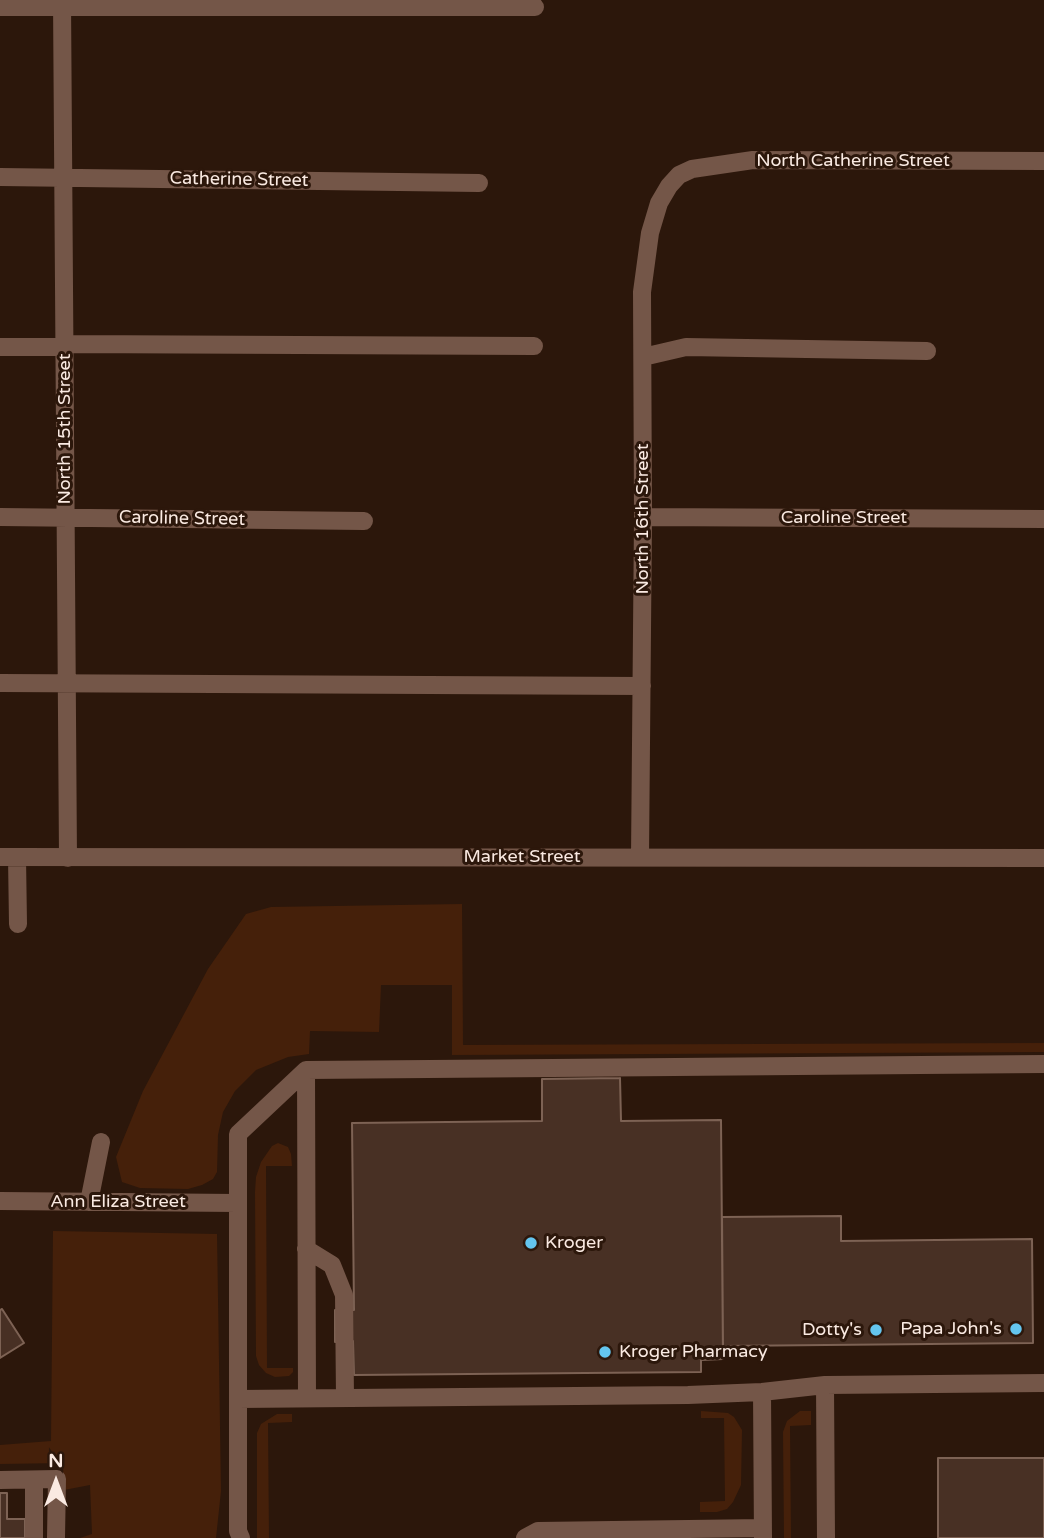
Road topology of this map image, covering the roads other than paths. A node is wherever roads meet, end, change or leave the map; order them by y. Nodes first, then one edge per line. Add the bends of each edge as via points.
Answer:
1 (62, 3) edge
2 (535, 6) dead end
3 (0, 7) edge
4 (1044, 161) edge
5 (0, 177) edge
6 (64, 177) junction
7 (479, 183) dead end
8 (668, 186) joint
9 (65, 345) junction
10 (534, 346) dead end
11 (0, 347) edge
12 (927, 351) dead end
13 (643, 357) junction
14 (0, 517) edge
15 (66, 517) junction
16 (643, 517) junction
17 (1044, 519) edge
18 (363, 521) dead end
19 (0, 683) edge
20 (67, 684) junction
21 (642, 686) junction
22 (9, 857) edge
23 (640, 857) junction
24 (68, 858) junction
25 (1044, 858) edge
26 (18, 924) dead end
27 (1044, 1064) edge
28 (306, 1070) junction
29 (101, 1142) dead end
30 (0, 1201) edge
31 (89, 1202) junction
32 (237, 1203) junction
33 (306, 1249) junction
34 (1044, 1383) edge
35 (825, 1385) junction
36 (762, 1392) junction
37 (307, 1398) junction
38 (345, 1398) junction
39 (238, 1399) junction
40 (34, 1479) junction
41 (0, 1480) edge
42 (763, 1533) edge
43 (690, 1534) edge
44 (238, 1536) edge
45 (34, 1538) edge
46 (56, 1538) edge
47 (525, 1538) edge
48 (827, 1538) edge

1 - 2 street
1 - 3 street
1 - 6 street, North 15th Street
4 - 8 street, North Catherine Street via 752,160 692,169
5 - 6 street, Catherine Street
6 - 7 street, Catherine Street
6 - 9 street, North 15th Street
8 - 13 street, North 16th Street via 647,250
9 - 10 street
9 - 11 street
9 - 15 street, North 15th Street
12 - 13 street via 686,347
13 - 16 street, North 16th Street
14 - 15 street, Caroline Street
15 - 18 street, Caroline Street
15 - 20 street, North 15th Street
16 - 17 street, Caroline Street
16 - 21 street, North 16th Street
19 - 20 street
20 - 21 street
20 - 24 street, North 15th Street
21 - 23 street, North 16th Street
22 - 24 street, Market Street
22 - 26 street
23 - 24 street, Market Street
23 - 25 street, Market Street
27 - 28 street
28 - 32 street via 238,1134
28 - 33 street
29 - 31 street
30 - 31 street, Ann Eliza Street
31 - 32 street, Ann Eliza Street
32 - 39 street
33 - 37 street
33 - 38 street via 332,1265 344,1295
34 - 35 street
35 - 36 street
35 - 48 street
36 - 38 street
36 - 42 street
37 - 38 street
37 - 39 street
39 - 44 street
40 - 41 street
40 - 45 street
40 - 46 street via 57,1479
42 - 43 street
43 - 47 street via 538,1531

